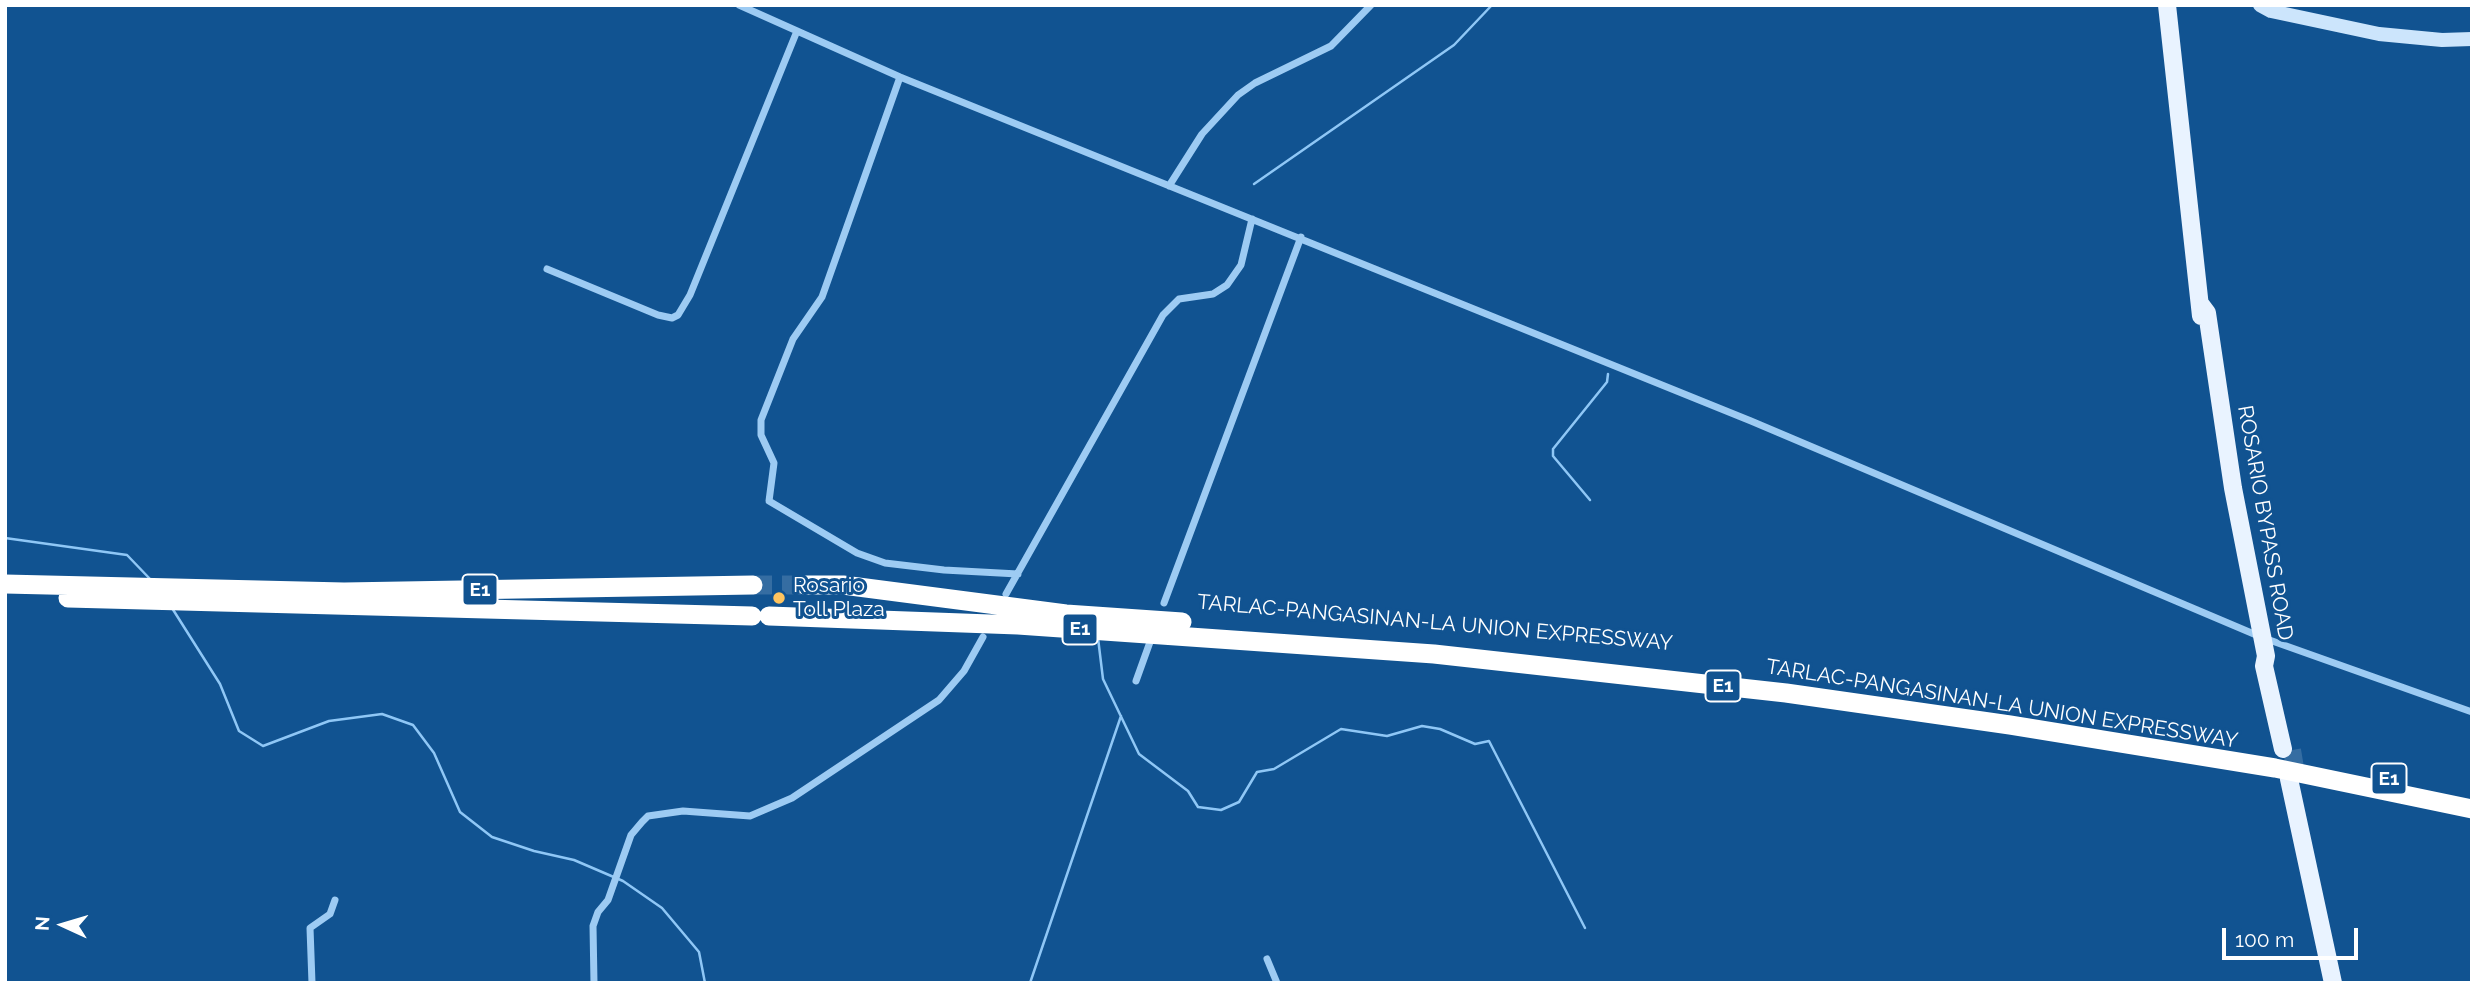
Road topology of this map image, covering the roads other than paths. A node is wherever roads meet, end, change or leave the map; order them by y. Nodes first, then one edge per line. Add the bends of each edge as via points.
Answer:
1 (739, 5) edge
2 (1371, 5) edge
3 (2158, 5) edge
4 (2167, 5) edge
5 (2260, 5) edge
6 (797, 31) junction
7 (2472, 39) edge
8 (900, 77) junction
9 (2184, 182) junction
10 (1169, 186) junction
11 (1252, 219) junction
12 (1301, 237) junction
13 (547, 269) dead end
14 (1018, 574) junction
15 (5, 584) edge
16 (805, 584) tunnel mouth
17 (754, 585) tunnel mouth
18 (86, 592) junction
19 (1006, 594) dead end
20 (212, 595) junction
21 (5, 597) edge
22 (1164, 603) dead end
23 (983, 637) dead end
24 (2261, 637) junction
25 (1150, 642) dead end
26 (1136, 681) dead end
27 (2472, 712) edge
28 (2287, 749) tunnel mouth
29 (2472, 796) edge
30 (2472, 809) edge
31 (335, 900) dead end
32 (1267, 959) dead end
33 (312, 983) edge
34 (594, 983) edge
35 (1277, 983) edge
36 (2333, 983) edge
37 (2340, 983) edge

1 - 6 street
2 - 10 street via 1331,46 1238,95 1202,134
3 - 9 main road, ROSARIO BYPASS ROAD via 2178,170
4 - 9 main road, ROSARIO BYPASS ROAD
5 - 7 street via 2389,36
6 - 8 street
6 - 13 street via 678,315 658,315
8 - 10 street
8 - 14 street via 822,297 793,339 761,421 761,435 774,463 769,501 866,557 944,570
9 - 24 main road, ROSARIO BYPASS ROAD via 2213,382 2220,398
10 - 11 street
11 - 12 street
11 - 14 street via 1241,265 1227,285 1213,294 1179,299 1163,315
12 - 22 street
12 - 24 street via 1989,519
14 - 19 street
15 - 18 highway, TARLAC-PANGASINAN-LA UNION EXPRESSWAY / E1
16 - 29 highway, TARLAC-PANGASINAN-LA UNION EXPRESSWAY / E1 via 1066,614 1489,646 1785,680 2261,753
17 - 20 highway, TARLAC-PANGASINAN-LA UNION EXPRESSWAY / E1
18 - 20 highway, TARLAC-PANGASINAN-LA UNION EXPRESSWAY / E1
18 - 21 highway, TARLAC-PANGASINAN-LA UNION EXPRESSWAY / E1
20 - 30 highway, TARLAC-PANGASINAN-LA UNION EXPRESSWAY / E1 via 1031,626 1421,653 2010,724 2275,768
23 - 34 street via 964,671 939,700 792,797 750,816 683,811 648,816 631,835 614,886 593,926
24 - 27 street
24 - 28 main road, ROSARIO BYPASS ROAD via 2264,666
25 - 26 street
31 - 33 street via 330,914 310,929
32 - 35 street
36 - 37 main road via 2293,780

